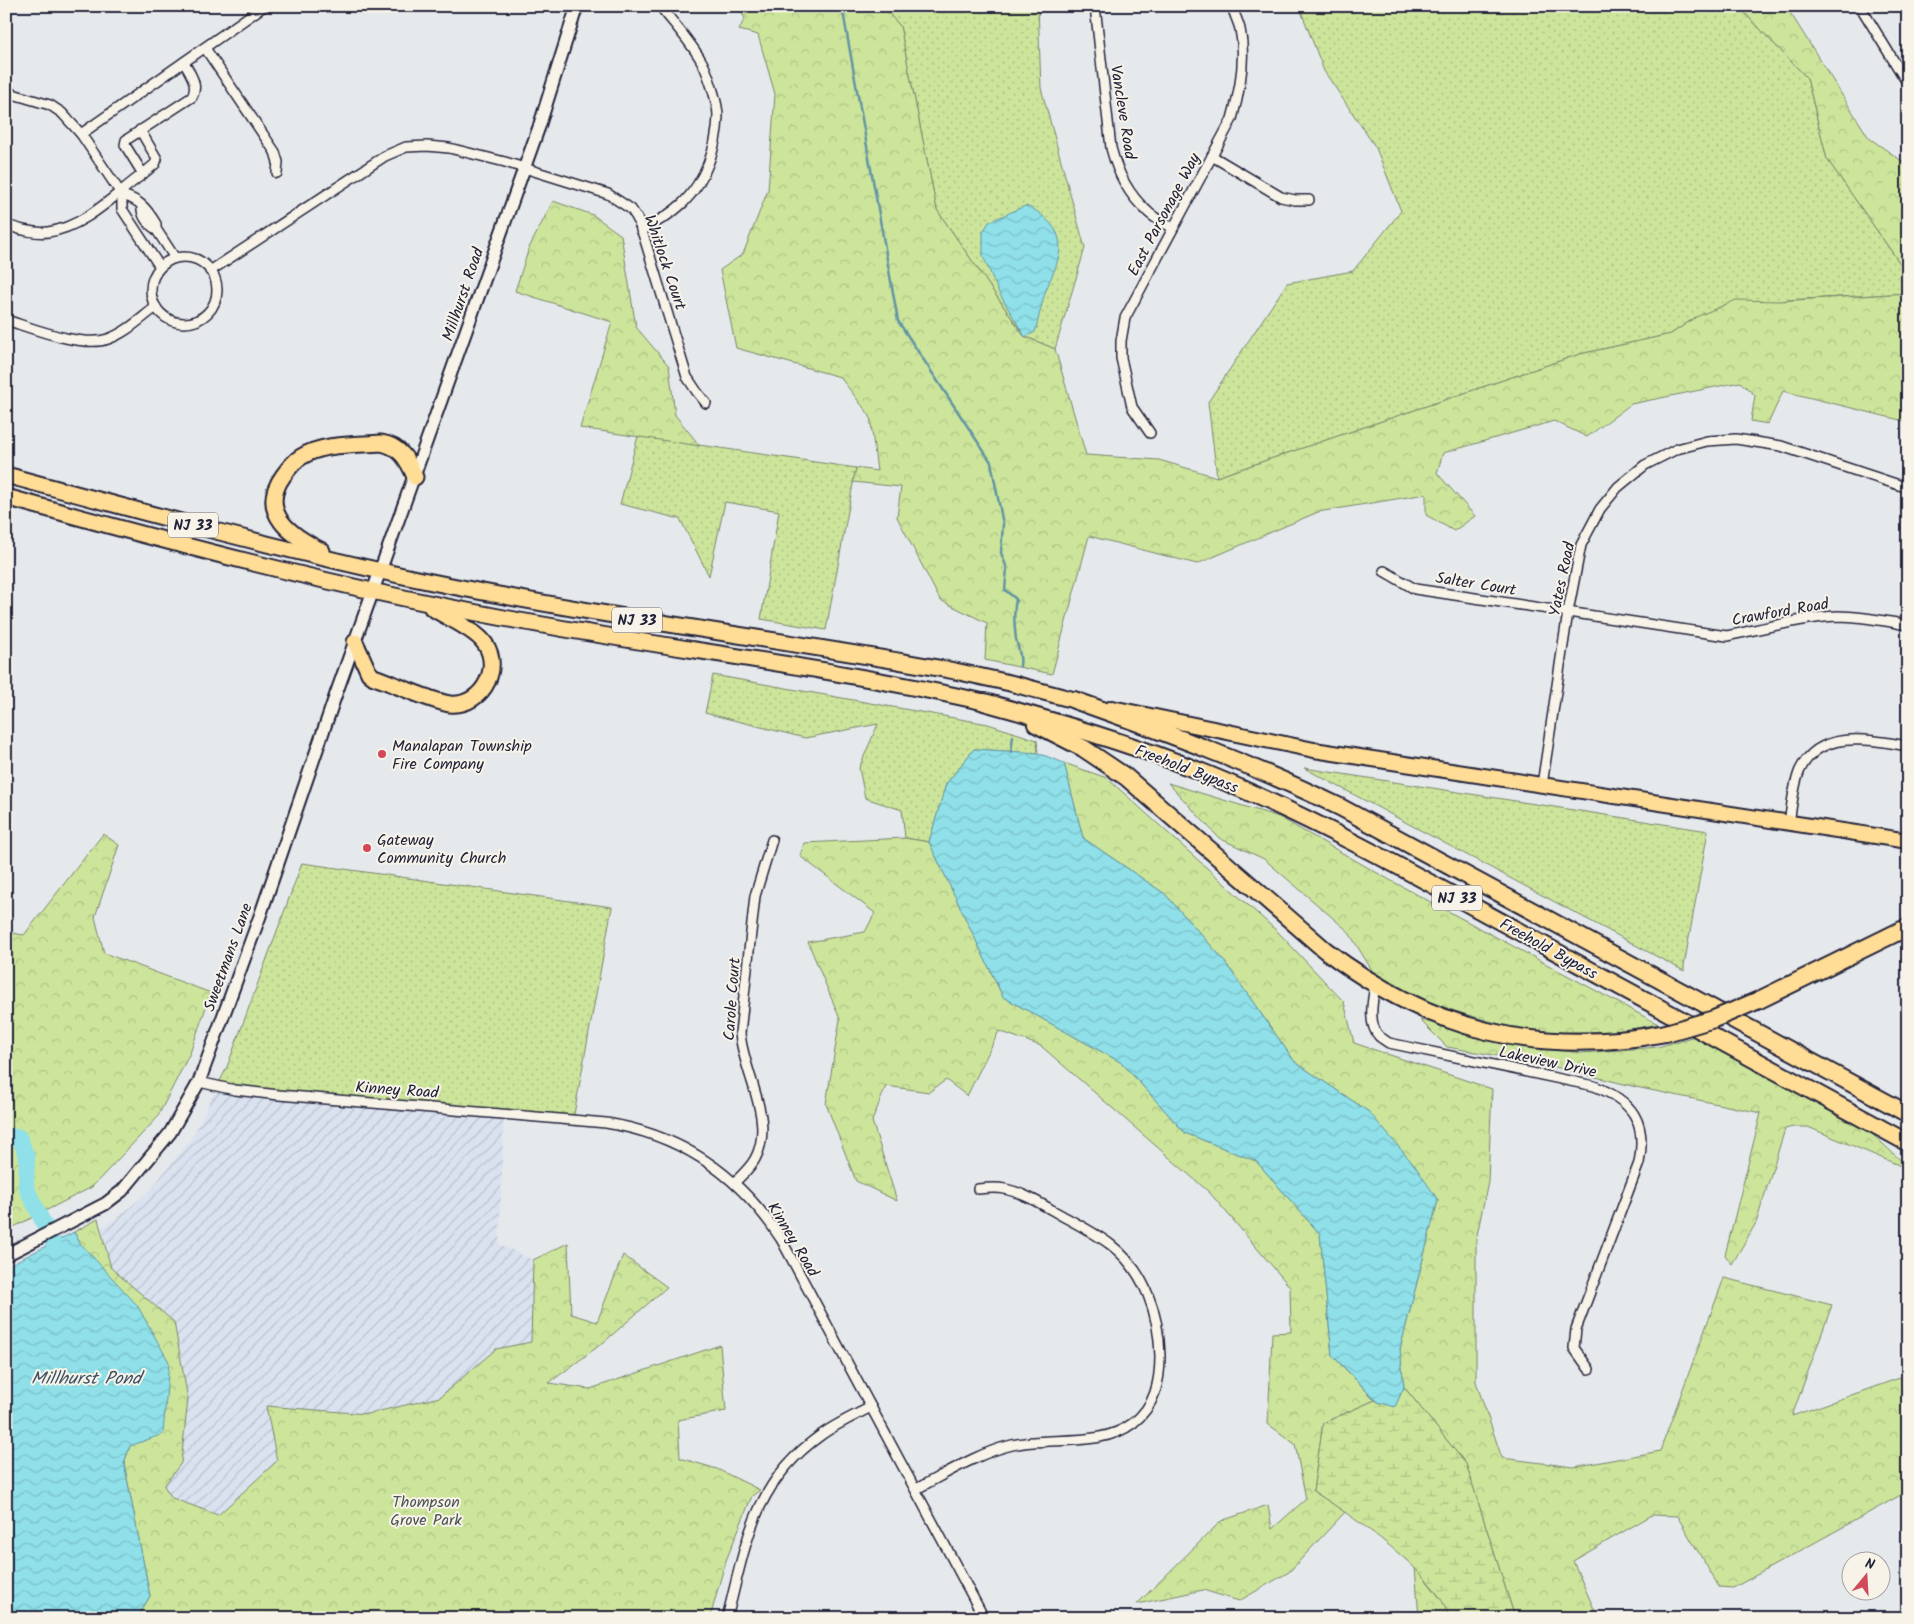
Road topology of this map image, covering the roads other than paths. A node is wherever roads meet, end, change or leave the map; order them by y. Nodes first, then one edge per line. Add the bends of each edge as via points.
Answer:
1 (264, 6) edge
2 (577, 6) edge
3 (660, 6) edge
4 (1094, 6) edge
5 (1232, 6) edge
6 (1860, 6) edge
7 (205, 48) junction
8 (184, 62) junction
9 (1908, 84) edge
10 (6, 92) edge
11 (140, 130) junction
12 (82, 134) junction
13 (1212, 156) junction
14 (524, 168) junction
15 (277, 173) dead end
16 (142, 174) junction
17 (121, 193) junction
18 (1309, 200) dead end
19 (6, 225) edge
20 (1173, 228) junction
21 (157, 230) junction
22 (641, 230) junction
23 (142, 239) junction
24 (175, 258) junction
25 (160, 267) junction
26 (210, 271) junction
27 (156, 307) junction
28 (6, 320) edge
29 (706, 403) dead end
30 (1150, 433) dead end
31 (6, 475) edge
32 (415, 477) junction
33 (1908, 488) edge
34 (6, 497) edge
35 (341, 562) junction
36 (381, 571) junction
37 (1384, 571) dead end
38 (372, 592) junction
39 (422, 603) junction
40 (1568, 612) junction
41 (1908, 625) edge
42 (355, 642) junction
43 (1074, 700) junction
44 (984, 702) junction
45 (1908, 746) edge
46 (1542, 785) junction
47 (1790, 823) junction
48 (772, 840) dead end
49 (1908, 841) edge
50 (1908, 927) edge
51 (1375, 985) junction
52 (199, 1082) junction
53 (1908, 1114) edge
54 (1908, 1143) edge
55 (735, 1182) junction
56 (978, 1189) dead end
57 (6, 1255) edge
58 (1589, 1369) dead end
59 (871, 1407) junction
60 (916, 1489) junction
61 (726, 1618) edge
62 (984, 1618) edge

1 - 7 street
2 - 14 street, Millhurst Road
3 - 22 street via 701,61 709,78 718,115 713,151 700,183 677,208
4 - 20 street, Vancleve Road via 1116,167 1146,211
5 - 13 street, East Parsonage Way via 1240,29 1242,50 1239,95 1232,118
6 - 9 street
7 - 8 street
7 - 15 street via 275,152
8 - 11 street via 195,84 192,96
8 - 12 street
10 - 12 street via 50,105
11 - 16 street via 157,159
11 - 16 street via 124,145
12 - 17 street
13 - 18 street via 1281,197
13 - 20 street, East Parsonage Way
14 - 22 street, Whitlock Court via 614,197 631,209
14 - 26 street, Whitlock Court via 449,148 406,147 385,156
14 - 32 street, Millhurst Road
16 - 17 street
17 - 19 street via 71,226 48,232 24,231
17 - 21 street via 136,199 147,209
17 - 23 street via 122,209
20 - 30 street, East Parsonage Way via 1125,318 1121,341 1121,358 1132,407
21 - 23 street
21 - 24 street
22 - 29 street, Whitlock Court via 687,377
23 - 25 street
24 - 25 street
24 - 26 street via 196,260
25 - 27 street via 151,286
26 - 27 street via 216,283 214,303 200,319 179,322 168,319
27 - 28 street via 127,329 108,339 92,342
31 - 35 highway, NJ 33
32 - 35 highway via 400,451 381,443 316,450 288,468 275,492 274,506 278,516 296,537
32 - 36 street, Millhurst Road
33 - 40 street, Yates Road via 1781,446 1736,439 1707,441 1677,449 1645,465 1618,487 1600,509 1581,545
34 - 38 highway, NJ 33
35 - 36 highway, NJ 33
36 - 38 street, Millhurst Road
36 - 43 highway, NJ 33 via 571,609 946,670
37 - 40 street, Salter Court via 1415,589
38 - 39 highway, NJ 33
38 - 42 street, Sweetmans Lane
39 - 42 highway via 467,629 487,647 490,675 482,690 472,699 456,704 440,701 374,677
39 - 44 highway, NJ 33 via 848,675
40 - 41 street, Crawford Road via 1727,636 1837,616
40 - 46 street, Yates Road
42 - 52 street, Sweetmans Lane
43 - 46 main road via 1314,750
43 - 53 highway, Freehold Bypass / NJ 33 via 1193,742 1340,807
44 - 51 highway via 1083,748 1126,777 1325,950
44 - 54 highway, Freehold Bypass / NJ 33 via 1157,755 1302,816
45 - 47 street via 1864,739 1844,740 1827,745 1808,757 1796,785
46 - 47 main road
47 - 49 main road
48 - 55 street, Carole Court via 755,896 740,1033 763,1134 754,1161
50 - 51 highway, bridge via 1714,1019 1666,1033 1617,1041 1548,1041 1480,1030 1417,1007
51 - 58 street, Lakeview Drive via 1373,1021 1377,1035 1389,1043 1594,1086 1611,1092 1628,1106 1640,1124 1643,1145 1639,1163 1576,1329 1574,1348
52 - 55 street, Kinney Road via 279,1095 510,1113 624,1126 679,1144
52 - 57 street, Sweetmans Lane via 170,1133 122,1191 105,1204
55 - 59 street, Kinney Road via 781,1239
56 - 60 street via 997,1188 1019,1194 1094,1233 1126,1258 1142,1282 1154,1313 1160,1348 1158,1383 1147,1408 1121,1431 1092,1438 1007,1446
59 - 60 street, Kinney Road
59 - 61 street via 820,1436 778,1475 755,1514
60 - 62 street, Kinney Road

